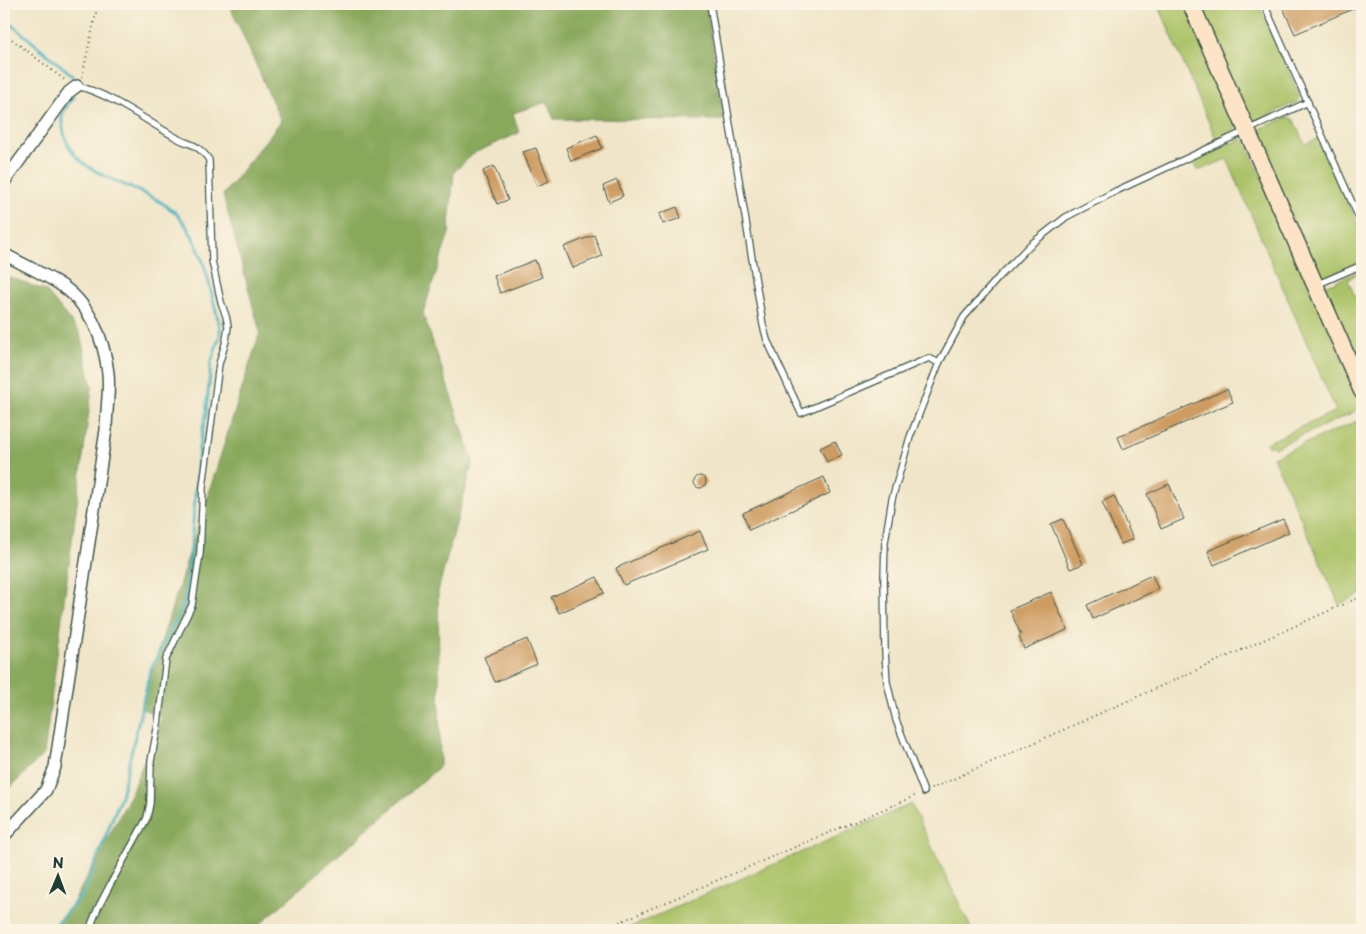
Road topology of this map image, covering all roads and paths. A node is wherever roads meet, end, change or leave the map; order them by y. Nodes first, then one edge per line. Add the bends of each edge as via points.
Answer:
1 (98, 4) edge
2 (710, 4) edge
3 (1192, 4) edge
4 (1264, 4) edge
5 (4, 33) edge
6 (77, 86) junction
7 (1308, 102) junction
8 (1247, 130) junction
9 (4, 182) edge
10 (1362, 225) edge
11 (4, 254) edge
12 (1362, 264) edge
13 (1315, 286) junction
14 (938, 363) junction
15 (1362, 391) edge
16 (1362, 596) edge
17 (924, 792) junction
18 (4, 836) edge
19 (89, 930) edge
20 (601, 930) edge

1 - 6 path via 82,78
2 - 14 lane via 763,325 801,413 929,358
3 - 8 street
4 - 7 lane
5 - 6 path
6 - 9 street via 69,92
6 - 19 lane via 88,88 206,155 209,160 212,261 228,326 219,364 203,487 200,553 192,605 166,659 151,762 147,818
7 - 8 lane
7 - 10 lane
8 - 13 street
8 - 14 lane via 1066,217 1030,245 998,277 964,317
11 - 18 street via 59,284 76,298 101,337 108,374 106,430 55,767 46,790
12 - 13 lane
13 - 15 street
14 - 17 lane via 910,437 892,499 885,542 884,652 887,682 896,720
16 - 17 path
17 - 20 path

